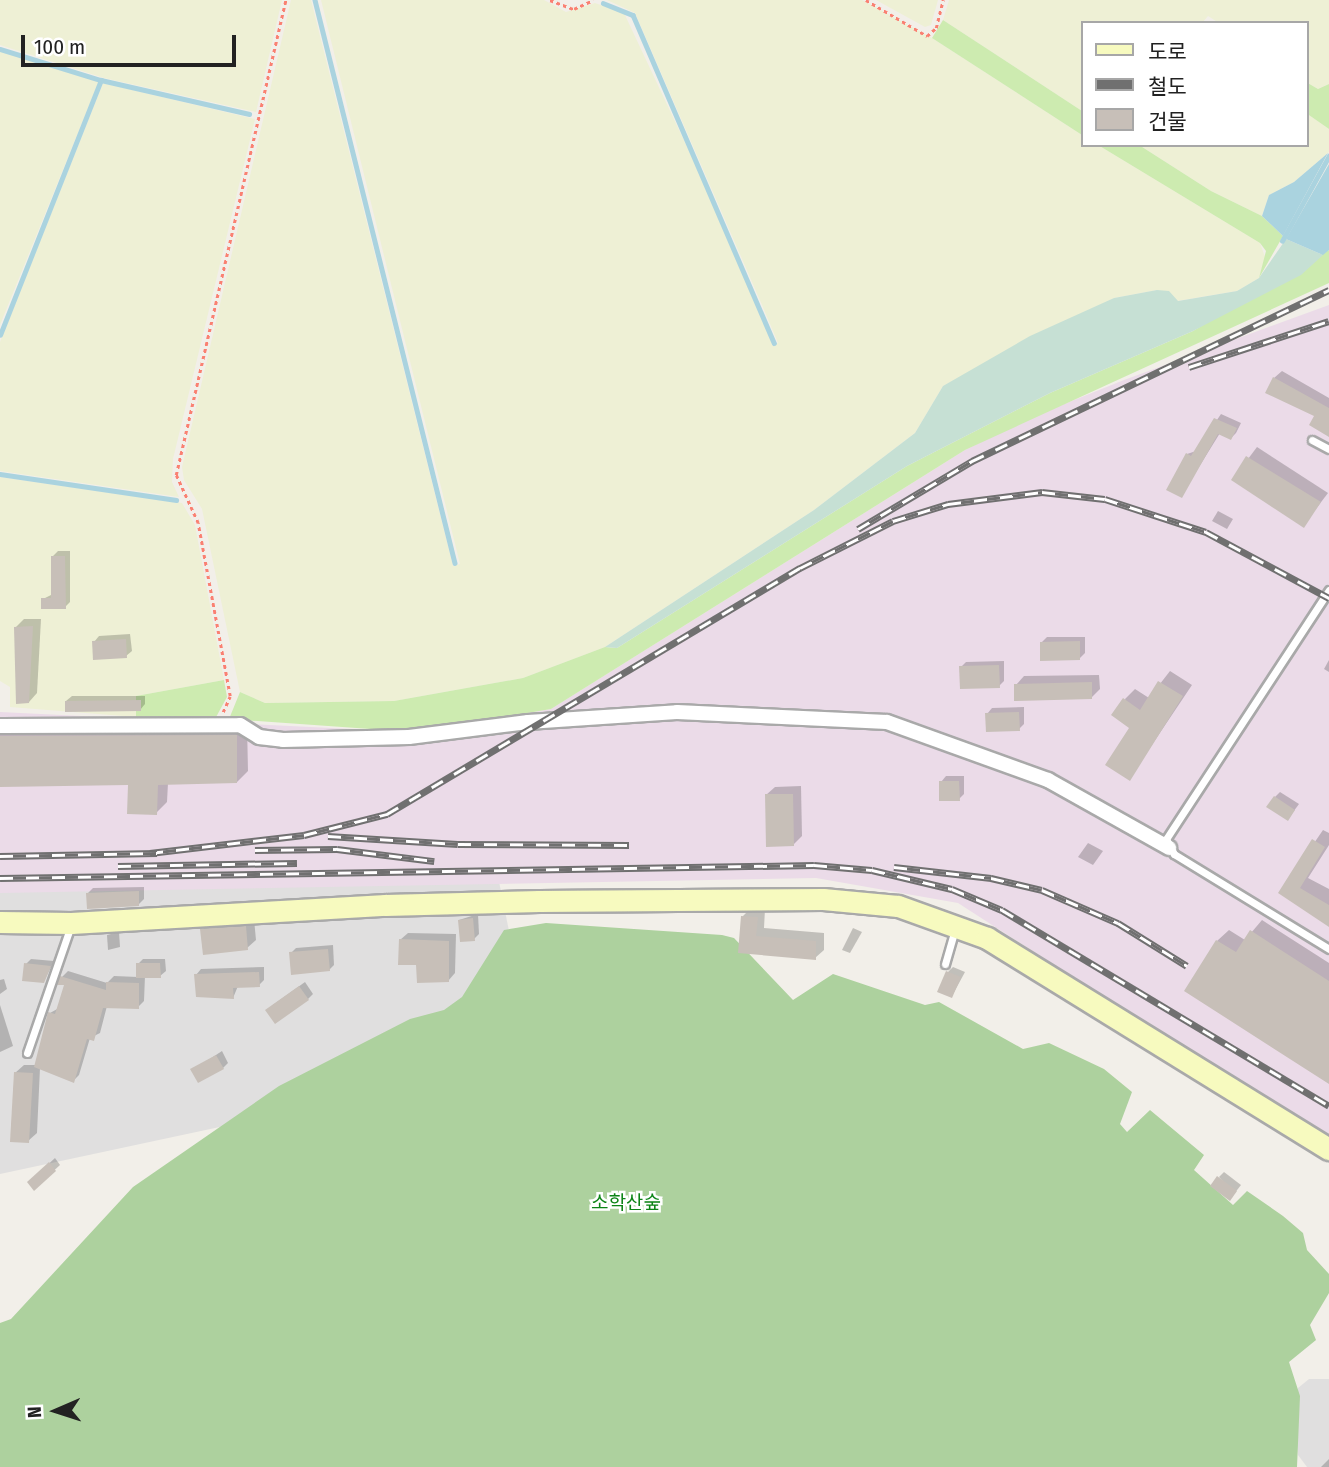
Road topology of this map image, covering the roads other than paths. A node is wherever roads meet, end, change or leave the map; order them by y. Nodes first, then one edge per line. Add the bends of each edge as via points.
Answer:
1 (1312, 440) dead end
2 (1329, 449) edge
3 (1329, 590) edge
4 (0, 726) edge
5 (1169, 848) junction
6 (0, 922) edge
7 (71, 923) junction
8 (957, 924) junction
9 (1329, 949) edge
10 (945, 964) dead end
11 (27, 1053) dead end
12 (1329, 1149) edge

1 - 2 lane
3 - 5 lane via 1171,830
4 - 5 street via 240,725 259,737 283,740 409,737 528,722 677,712 887,722 1048,780
5 - 9 lane
6 - 7 street
7 - 8 street via 385,905 726,898 872,902
7 - 11 lane via 71,937
8 - 10 lane
8 - 12 street via 1147,1034

